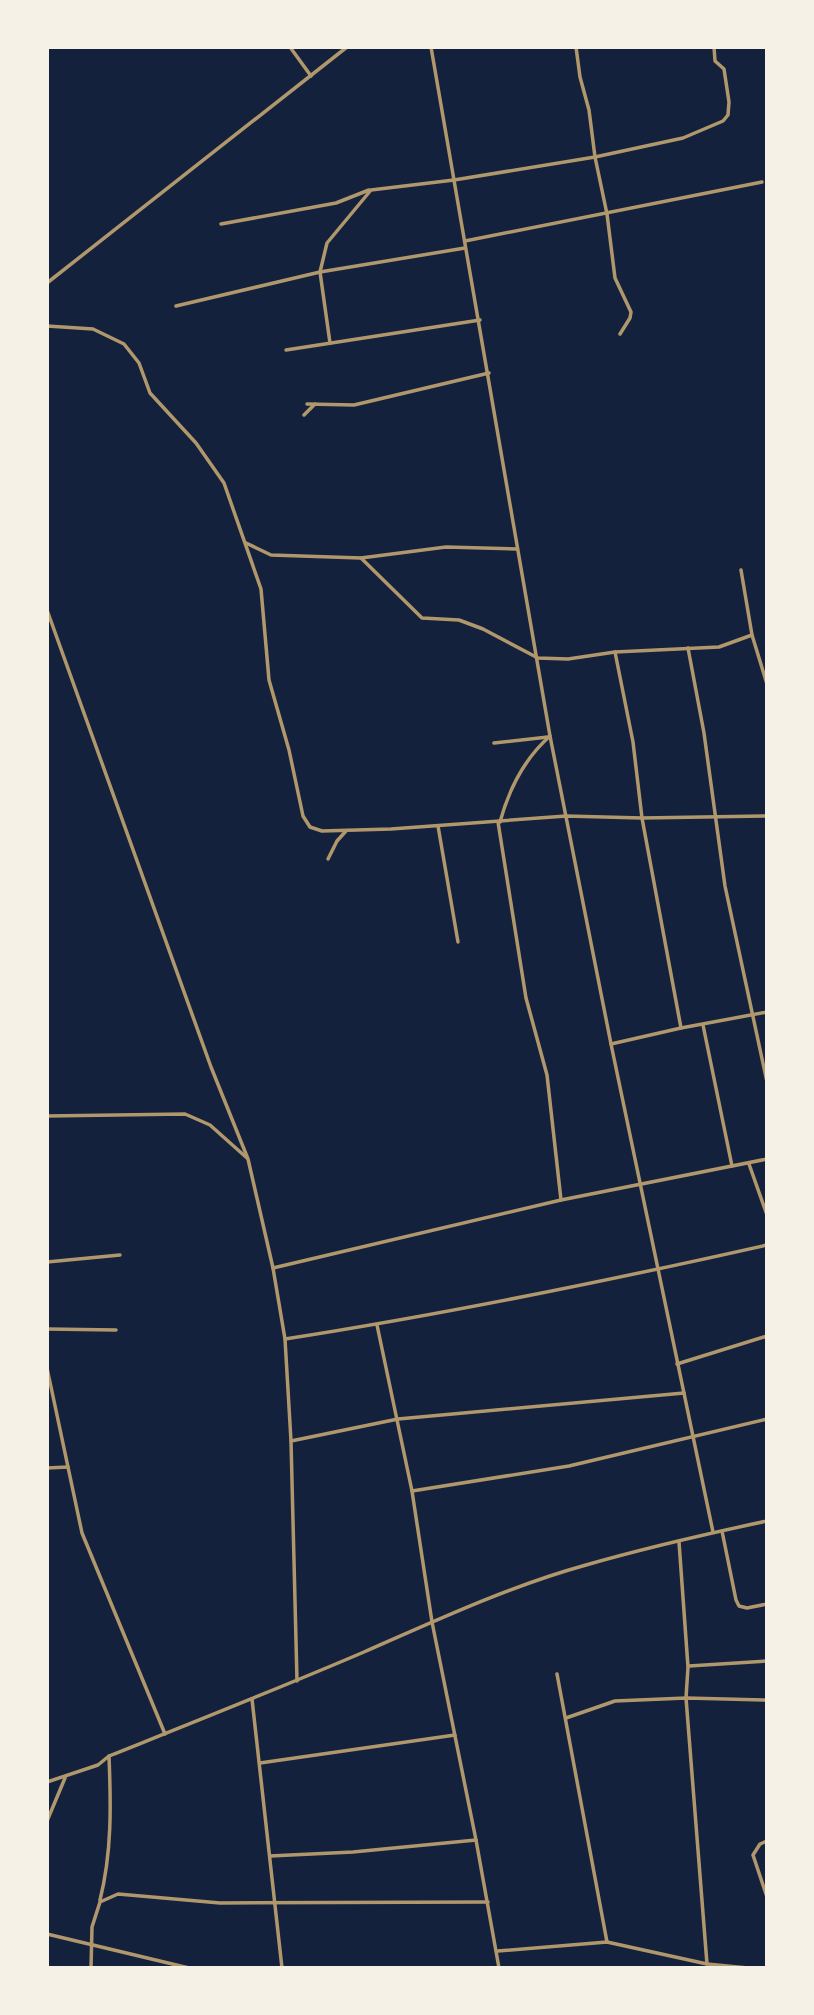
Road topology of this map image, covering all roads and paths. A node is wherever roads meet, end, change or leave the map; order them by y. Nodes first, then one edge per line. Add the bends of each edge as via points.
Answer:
1 (290, 47) edge
2 (347, 47) edge
3 (431, 47) edge
4 (576, 47) edge
5 (714, 47) edge
6 (311, 76) junction
7 (595, 157) junction
8 (454, 180) junction
9 (762, 182) dead end
10 (370, 190) junction
11 (607, 214) junction
12 (222, 224) dead end
13 (465, 241) junction
14 (465, 248) junction
15 (320, 272) junction
16 (47, 283) edge
17 (176, 306) dead end
18 (480, 320) junction
19 (47, 326) edge
20 (620, 334) dead end
21 (330, 343) junction
22 (286, 350) dead end
23 (489, 373) junction
24 (307, 404) dead end
25 (315, 404) junction
26 (304, 415) dead end
27 (245, 543) junction
28 (517, 549) junction
29 (360, 558) junction
30 (741, 570) dead end
31 (47, 610) edge
32 (752, 635) junction
33 (688, 648) junction
34 (615, 652) junction
35 (538, 658) junction
36 (767, 684) edge
37 (550, 736) junction
38 (494, 743) dead end
39 (767, 816) edge
40 (566, 817) junction
41 (642, 818) junction
42 (716, 818) junction
43 (499, 822) junction
44 (438, 826) junction
45 (348, 830) junction
46 (328, 859) dead end
47 (458, 942) dead end
48 (767, 1012) edge
49 (753, 1015) junction
50 (703, 1024) junction
51 (681, 1028) junction
52 (611, 1044) junction
53 (767, 1082) edge
54 (47, 1116) edge
55 (248, 1159) junction
56 (767, 1159) edge
57 (749, 1163) junction
58 (732, 1166) junction
59 (641, 1186) junction
60 (561, 1200) junction
61 (767, 1215) edge
62 (767, 1245) edge
63 (120, 1255) dead end
64 (47, 1262) edge
65 (273, 1268) junction
66 (657, 1270) junction
67 (377, 1325) junction
68 (47, 1329) edge
69 (116, 1330) dead end
70 (767, 1336) edge
71 (285, 1339) junction
72 (677, 1364) junction
73 (47, 1368) edge
74 (684, 1393) junction
75 (398, 1419) junction
76 (767, 1419) edge
77 (693, 1437) junction
78 (291, 1441) junction
79 (68, 1467) junction
80 (47, 1468) edge
81 (412, 1491) junction
82 (767, 1521) edge
83 (722, 1531) junction
84 (713, 1532) junction
85 (679, 1542) junction
86 (767, 1604) edge
87 (432, 1622) junction
88 (767, 1661) edge
89 (688, 1667) junction
90 (556, 1674) dead end
91 (297, 1681) junction
92 (685, 1698) junction
93 (252, 1699) junction
94 (767, 1700) edge
95 (566, 1718) junction
96 (165, 1734) junction
97 (454, 1735) junction
98 (109, 1756) junction
99 (260, 1763) junction
100 (65, 1776) junction
101 (47, 1782) edge
102 (47, 1821) edge
103 (476, 1840) junction
104 (767, 1841) edge
105 (270, 1856) junction
106 (767, 1896) edge
107 (275, 1901) junction
108 (100, 1902) junction
109 (488, 1902) junction
110 (47, 1934) edge
111 (607, 1942) junction
112 (93, 1945) junction
113 (498, 1951) junction
114 (707, 1964) junction
115 (91, 1968) edge
116 (189, 1968) edge
117 (282, 1968) edge
118 (499, 1968) edge
119 (748, 1968) edge

1 - 6 street
2 - 6 street
3 - 8 street
4 - 7 street
5 - 7 street via 715,61 724,69 728,87 728,115 723,121 682,138
6 - 16 street
7 - 8 street
7 - 11 street
8 - 10 street
8 - 13 street
9 - 11 street
10 - 12 street via 336,203
10 - 15 street via 327,243
11 - 13 street
11 - 20 street via 615,278 631,312
13 - 14 street
14 - 15 street
14 - 18 street
15 - 17 street
15 - 21 street
18 - 21 street
18 - 23 street
19 - 27 street via 93,329 132,351 150,393 220,476
21 - 22 street
23 - 25 street via 354,405
23 - 28 street
24 - 25 street
25 - 26 street
27 - 29 street via 271,555
27 - 45 street via 263,599 269,680 303,816 316,829
28 - 29 street via 446,547
28 - 35 street
29 - 35 street via 419,616 459,620
30 - 32 street
31 - 55 street
32 - 33 street via 719,647
32 - 36 street
33 - 34 street
33 - 42 street
34 - 35 street
34 - 41 street
35 - 37 street
37 - 38 street
37 - 40 street
37 - 43 street via 508,792
39 - 42 street
40 - 41 street
40 - 43 street
40 - 52 street
41 - 42 street
41 - 51 street
42 - 49 street via 725,886
43 - 44 street
43 - 60 street via 526,998 547,1075
44 - 45 street
44 - 47 street
45 - 46 street
48 - 49 street
49 - 50 street
49 - 53 street
50 - 51 street
50 - 58 street
51 - 52 street
52 - 59 street
54 - 55 street via 185,1114 210,1125
55 - 65 street
56 - 57 street
57 - 58 street
57 - 61 street
58 - 59 street
59 - 60 street
59 - 66 street
60 - 65 street
62 - 66 street
63 - 64 street
65 - 71 street
66 - 67 street
66 - 72 street
67 - 71 street
67 - 75 street
68 - 69 street
70 - 72 street
71 - 78 street
72 - 74 street
73 - 79 street
74 - 75 street
74 - 77 street
75 - 78 street
75 - 81 street
76 - 77 street
77 - 81 street via 569,1466
77 - 84 street
78 - 91 street
79 - 80 street
79 - 96 street via 87,1546
81 - 87 street
82 - 83 street
83 - 84 street
83 - 86 street via 739,1606
84 - 85 street
85 - 87 street via 585,1565
85 - 89 street
87 - 91 street
87 - 97 street
88 - 89 street
89 - 92 street
90 - 95 street
91 - 93 street
92 - 94 street
92 - 95 street via 615,1701
92 - 114 street
93 - 96 street
93 - 99 street
95 - 111 street
96 - 98 street
97 - 99 street
97 - 103 street
98 - 100 street via 99,1765
98 - 108 street via 112,1815
99 - 105 street
100 - 101 street
100 - 102 street
103 - 105 street
103 - 109 street
104 - 106 street via 753,1855
105 - 107 street
107 - 108 street via 220,1903 118,1894
107 - 109 street
107 - 117 street
108 - 112 street via 92,1927
109 - 113 street
110 - 112 street
111 - 113 street
111 - 114 street
112 - 115 street
112 - 116 street
113 - 118 street
114 - 119 street

